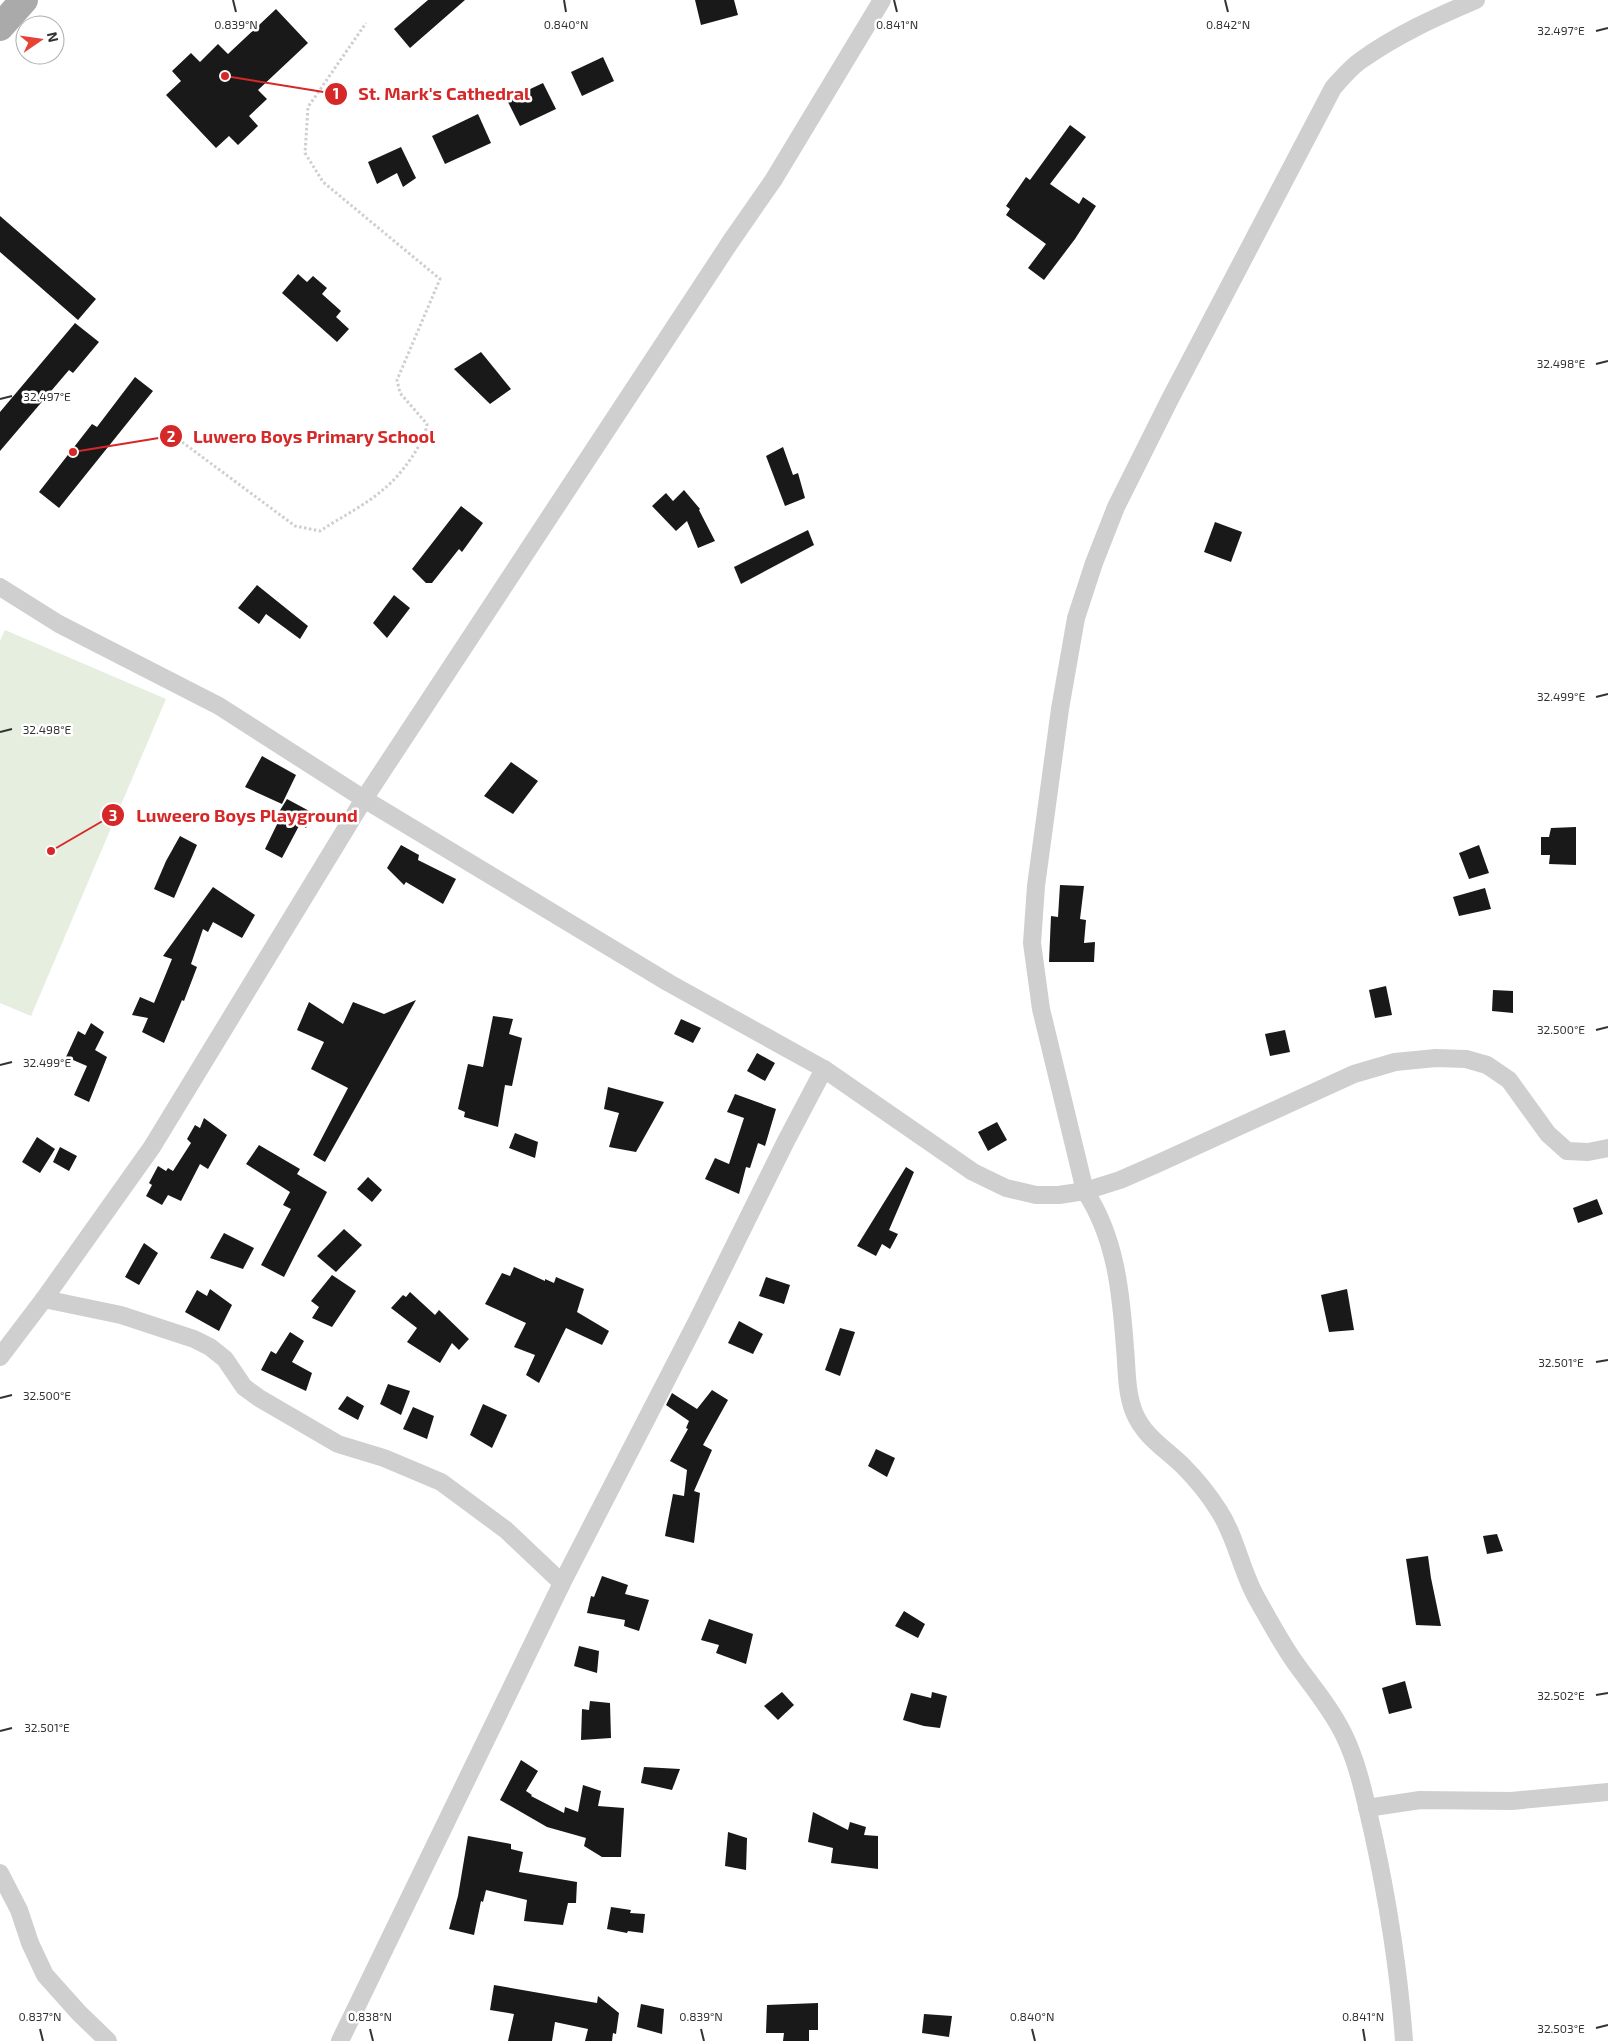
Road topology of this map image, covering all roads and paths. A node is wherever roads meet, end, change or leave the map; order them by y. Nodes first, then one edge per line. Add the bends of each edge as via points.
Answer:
1 (24, 0) edge
2 (882, 0) edge
3 (1476, 0) edge
4 (366, 23) dead end
5 (0, 27) edge
6 (170, 432) dead end
7 (0, 587) edge
8 (364, 799) junction
9 (824, 1069) junction
10 (1608, 1148) edge
11 (1085, 1192) junction
12 (44, 1299) junction
13 (0, 1357) edge
14 (562, 1583) junction
15 (1608, 1792) edge
16 (1367, 1808) junction
17 (0, 1873) edge
18 (108, 2041) edge
19 (340, 2041) edge
20 (1404, 2041) edge

1 - 5 main road
2 - 8 street via 774,179
3 - 11 street via 1421,24 1386,44 1358,62 1333,88 1116,507 1079,609 1058,719 1036,886 1032,943 1041,1009
4 - 6 path via 308,107 305,153 323,182 440,280 397,380 400,393 427,424 426,434 419,448 386,488 320,531 295,526
7 - 8 street via 59,624 219,706
8 - 9 street via 669,983
8 - 12 street via 152,1147
9 - 11 street via 973,1172 1006,1188 1036,1195
9 - 14 street
10 - 11 street via 1588,1152 1567,1151 1548,1134 1509,1080 1487,1065 1466,1059 1436,1058 1395,1062 1354,1074 1158,1164
11 - 16 street via 1105,1227 1115,1264 1122,1304 1127,1385 1134,1412 1145,1432 1202,1486 1220,1513 1254,1594 1344,1735 1360,1776
12 - 13 street
12 - 14 street via 121,1314 194,1338 224,1359 244,1387 266,1403 338,1444 393,1461 441,1482 506,1530
14 - 19 street
15 - 16 street via 1512,1801 1420,1800
16 - 20 street via 1394,1943
17 - 18 street via 45,1974

